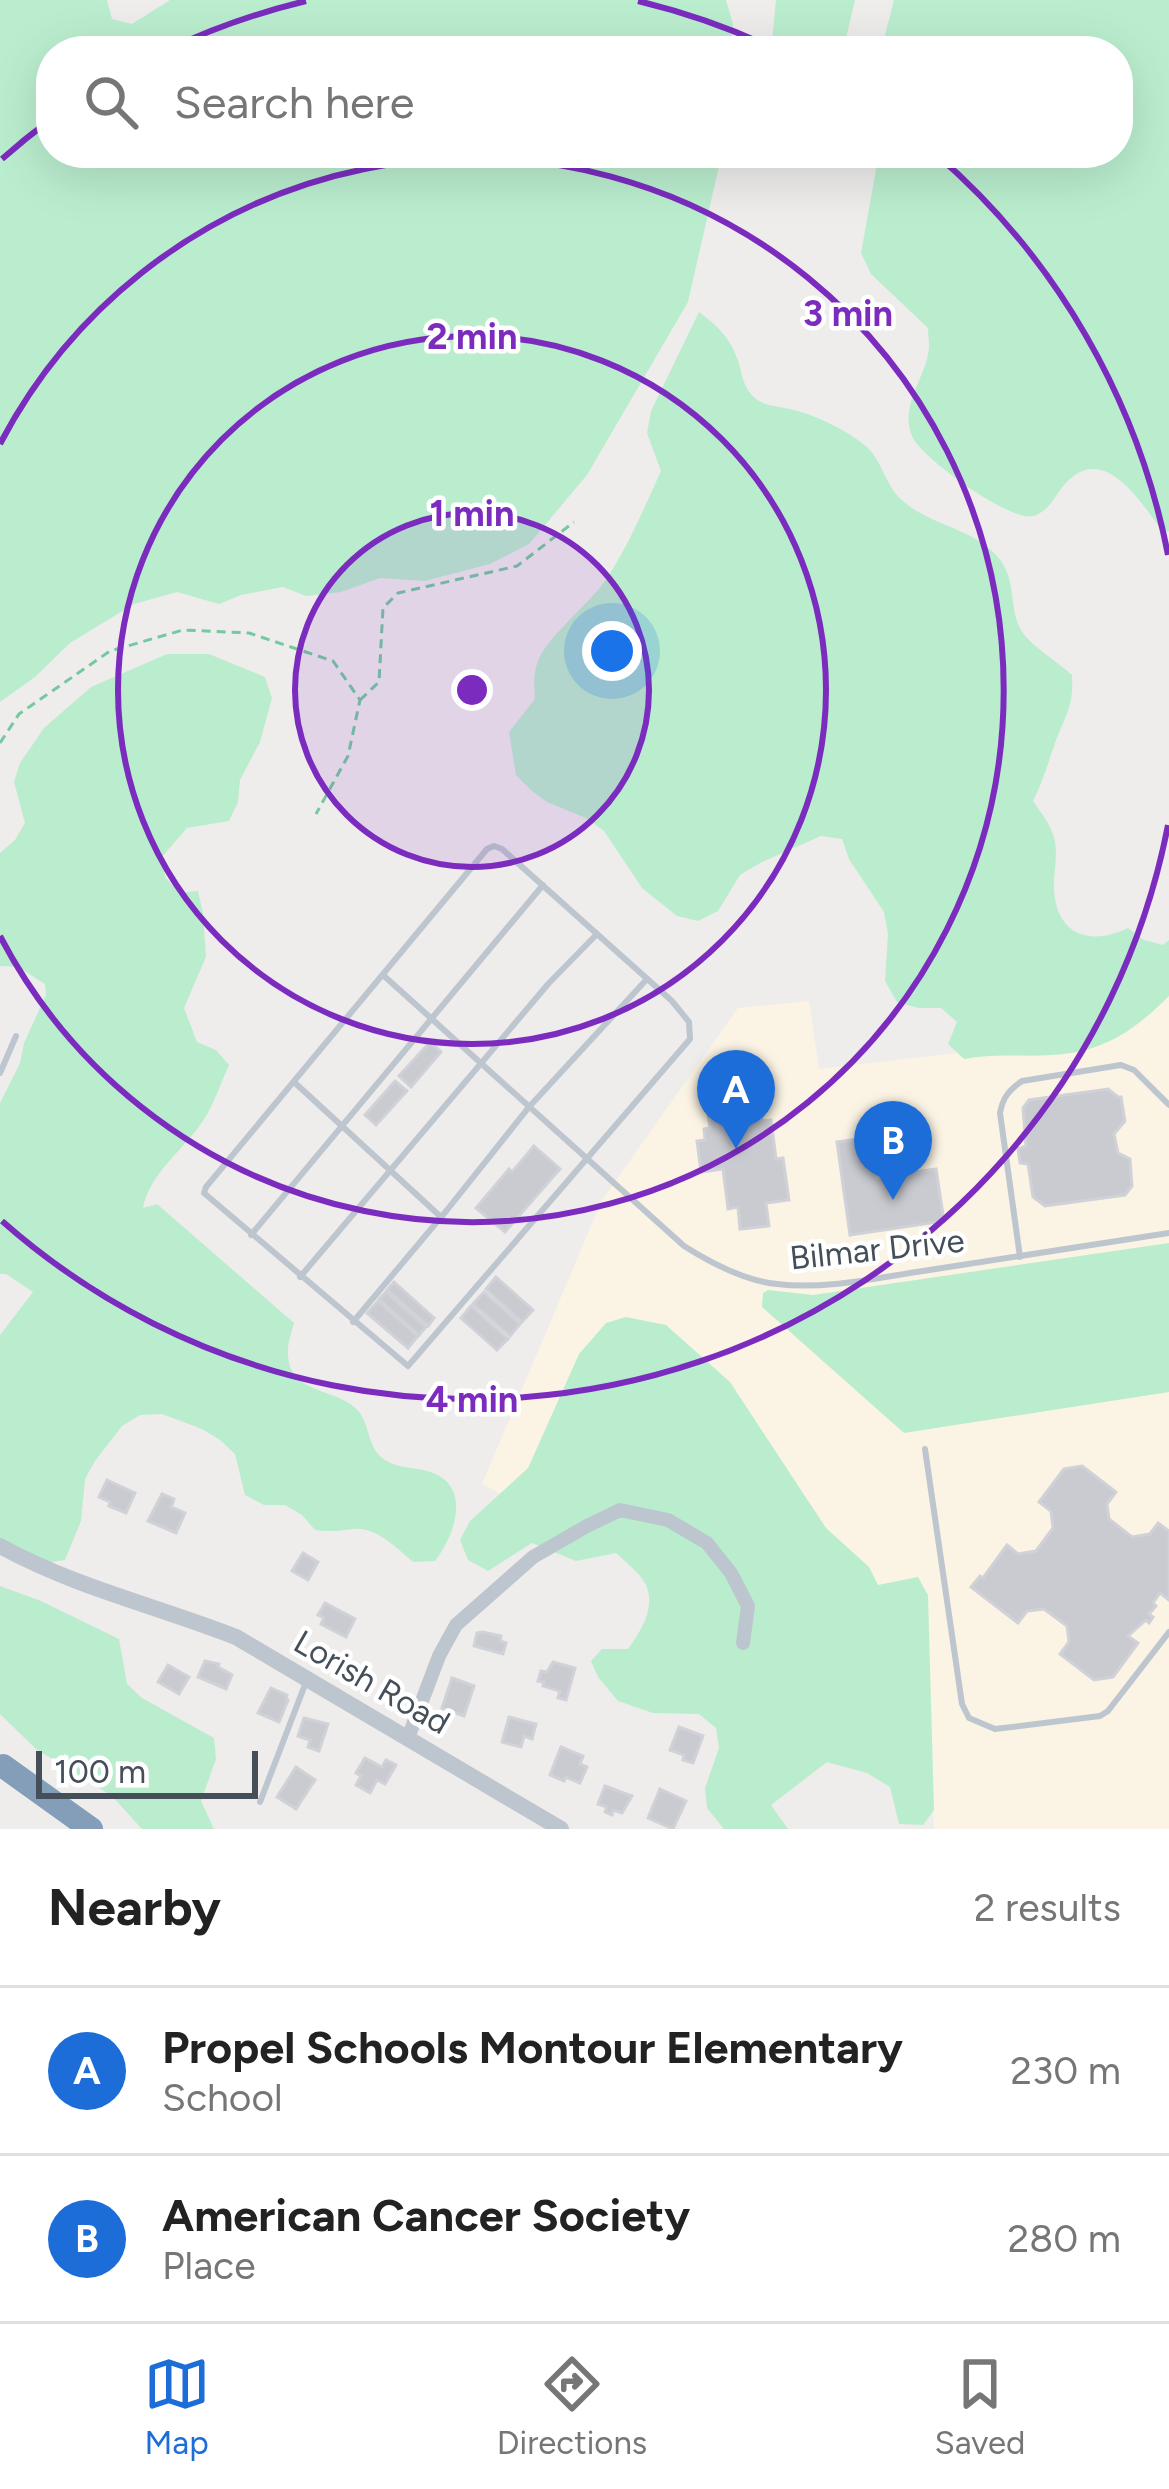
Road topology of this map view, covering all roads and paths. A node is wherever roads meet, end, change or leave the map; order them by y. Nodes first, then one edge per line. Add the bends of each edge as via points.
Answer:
1 (574, 522) dead end
2 (360, 700) junction
3 (0, 743) edge
4 (316, 814) dead end
5 (543, 886) junction
6 (597, 934) junction
7 (382, 974) junction
8 (647, 979) junction
9 (431, 1019) junction
10 (16, 1036) dead end
11 (481, 1064) junction
12 (0, 1073) edge
13 (293, 1081) junction
14 (1169, 1106) edge
15 (529, 1107) junction
16 (343, 1125) junction
17 (587, 1160) junction
18 (391, 1170) junction
19 (442, 1217) junction
20 (1169, 1233) edge
21 (251, 1235) junction
22 (1020, 1257) junction
23 (300, 1277) junction
24 (353, 1322) junction
25 (925, 1449) dead end
26 (0, 1546) edge
27 (1169, 1632) edge
28 (743, 1643) dead end
29 (307, 1679) junction
30 (408, 1738) junction
31 (2, 1765) edge
32 (260, 1802) dead end
33 (78, 1829) edge
34 (91, 1829) edge
35 (561, 1829) edge

1 - 2 path via 517,566 398,593 382,608 379,682
2 - 3 path via 333,661 249,633 183,630 110,651 19,714
2 - 4 path via 348,756
5 - 6 lane
5 - 7 lane via 502,849 487,849
5 - 9 lane
6 - 8 lane
6 - 11 lane
7 - 9 lane, Bilmar Drive
7 - 13 lane
8 - 15 lane
8 - 17 lane via 689,1022 690,1039
9 - 11 lane, Bilmar Drive
9 - 16 lane
10 - 12 lane
11 - 15 lane, Bilmar Drive
11 - 18 lane
13 - 16 lane
13 - 21 lane via 204,1193
14 - 22 lane via 1121,1065 1010,1089 1000,1113
15 - 17 lane, Bilmar Drive
15 - 19 lane
16 - 18 lane
16 - 21 lane
17 - 22 lane, Bilmar Drive via 684,1246 773,1284
17 - 24 lane via 413,1364
18 - 19 lane
18 - 23 lane
19 - 24 lane
20 - 22 lane, Bilmar Drive
21 - 23 lane
23 - 24 lane
25 - 27 lane via 969,1718 995,1729 1100,1717
26 - 29 street, Lorish Road via 75,1582 236,1637
28 - 30 street via 748,1606 707,1543 668,1520 620,1510 533,1557 456,1624
29 - 30 street, Lorish Road
29 - 32 lane
30 - 35 street, Lorish Road
31 - 33 highway
31 - 34 highway

